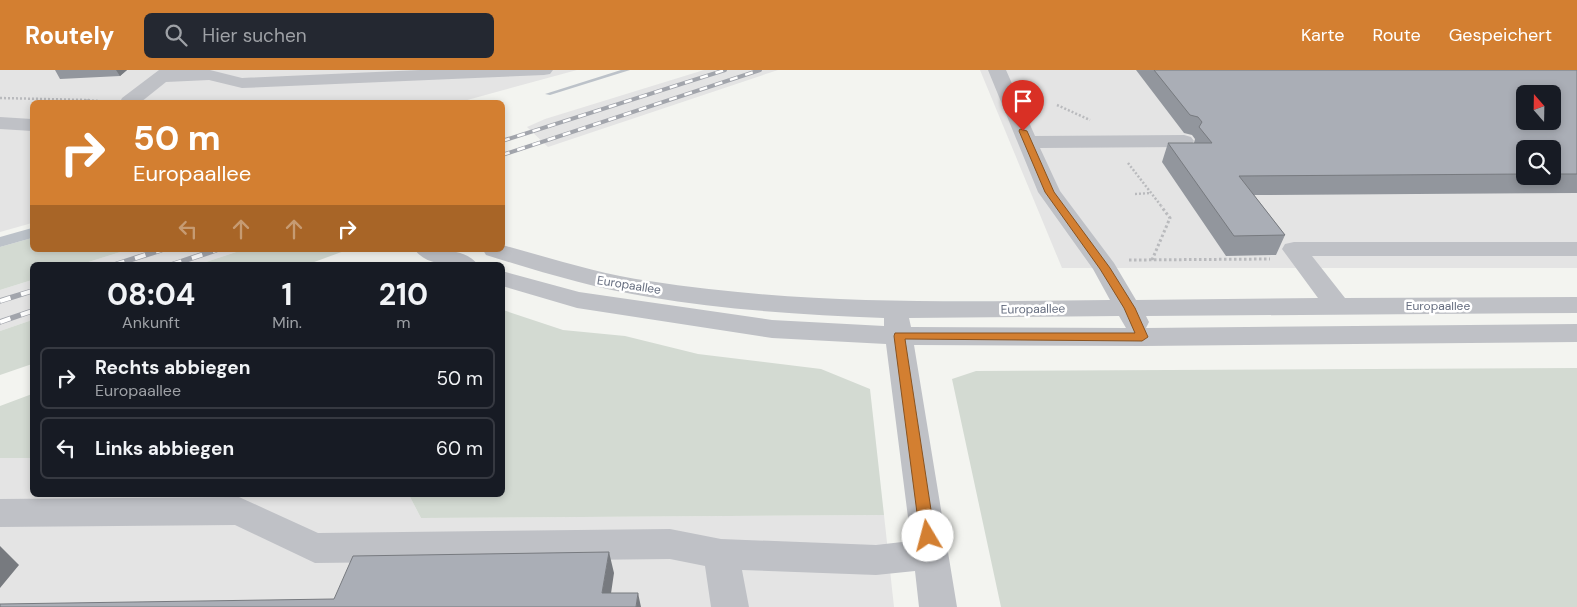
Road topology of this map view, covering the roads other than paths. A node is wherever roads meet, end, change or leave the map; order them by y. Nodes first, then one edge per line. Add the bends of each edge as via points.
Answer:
1 (544, 70) edge
2 (997, 70) edge
3 (165, 74) edge
4 (132, 100) edge
5 (0, 108) edge
6 (30, 110) edge
7 (0, 123) edge
8 (30, 125) edge
9 (1184, 141) edge
10 (1028, 142) junction
11 (1577, 249) edge
12 (432, 252) edge
13 (502, 252) edge
14 (458, 262) edge
15 (505, 279) edge
16 (1577, 306) edge
17 (1207, 307) junction
18 (1339, 307) junction
19 (1129, 308) junction
20 (896, 323) junction
21 (1577, 332) edge
22 (1220, 335) junction
23 (1142, 337) junction
24 (0, 513) edge
25 (721, 554) junction
26 (930, 554) junction
27 (730, 607) edge
28 (938, 607) edge

1 - 3 street via 242,83 209,75
2 - 10 street via 1028,116
3 - 4 street
5 - 6 street
7 - 8 street
9 - 10 street
10 - 19 street via 1049,192 1099,260
11 - 18 street via 1294,249
12 - 14 street
13 - 20 street, Europaallee via 598,280
15 - 20 street, Europaallee via 577,300 762,328
16 - 18 street, Europaallee
17 - 18 street, Europaallee
17 - 19 street, Europaallee
17 - 22 street
19 - 20 street, Europaallee
19 - 23 street
20 - 23 street, Europaallee
20 - 26 street
21 - 22 street, Europaallee
22 - 23 street, Europaallee
24 - 25 street via 239,511 315,548 670,544
25 - 26 street via 876,560
25 - 27 street
26 - 28 street

